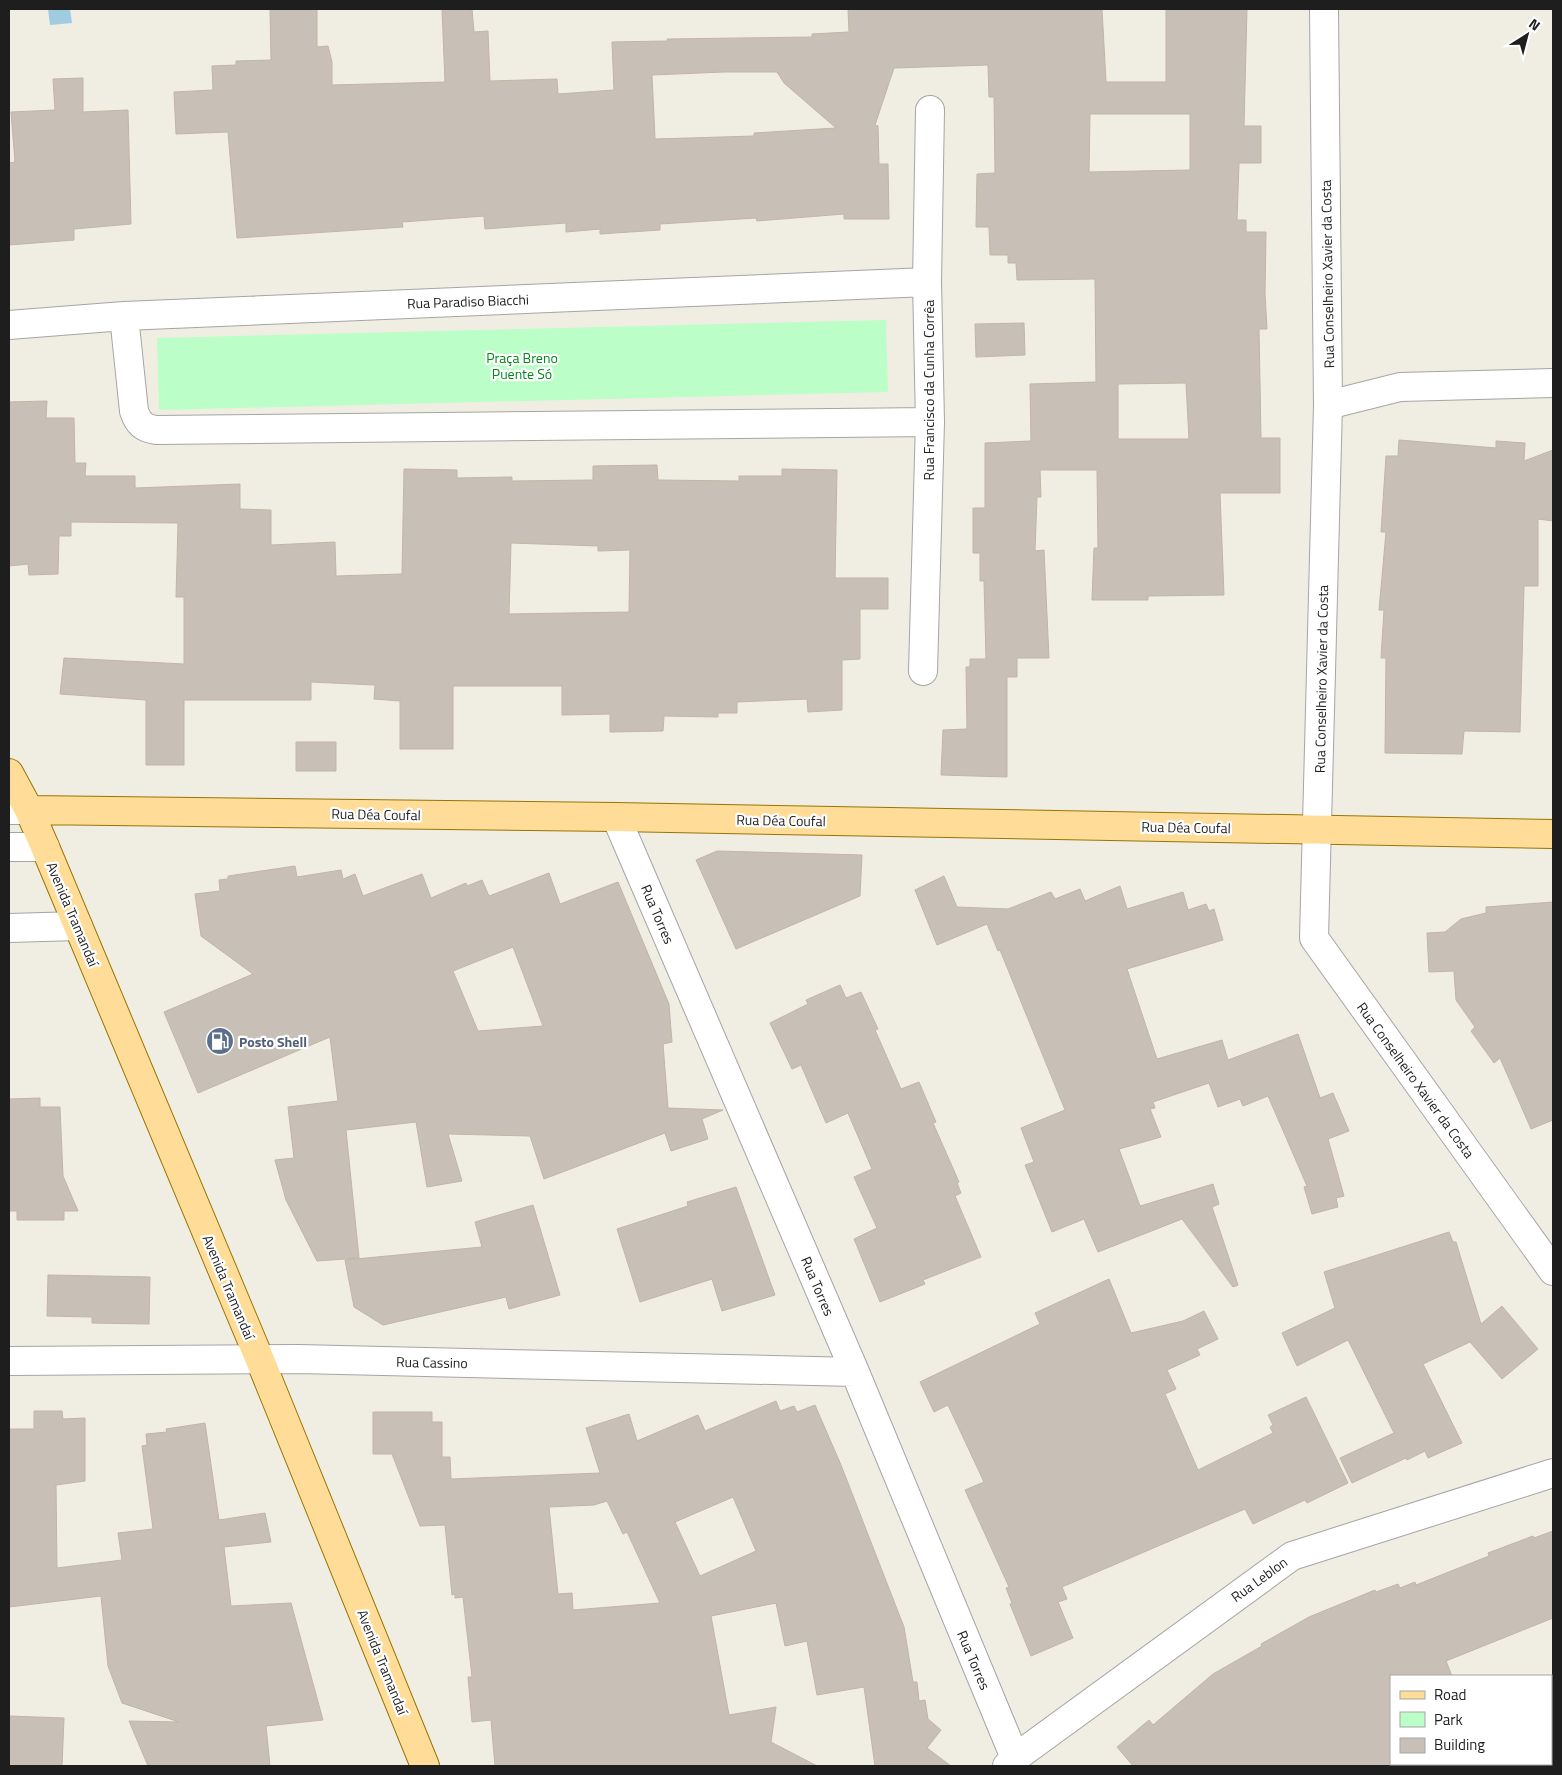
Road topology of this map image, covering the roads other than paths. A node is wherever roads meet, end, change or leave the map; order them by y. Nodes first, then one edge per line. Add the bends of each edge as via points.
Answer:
1 (1324, 9) edge
2 (930, 110) dead end
3 (927, 282) junction
4 (124, 316) junction
5 (9, 325) edge
6 (1553, 383) edge
7 (1328, 405) junction
8 (930, 422) junction
9 (923, 671) dead end
10 (9, 773) edge
11 (19, 810) edge
12 (616, 817) junction
13 (1317, 829) junction
14 (1553, 834) edge
15 (9, 847) edge
16 (45, 847) junction
17 (78, 926) junction
18 (9, 928) edge
19 (1553, 1271) edge
20 (9, 1360) edge
21 (260, 1360) junction
22 (854, 1372) junction
23 (1553, 1473) edge
24 (1011, 1762) edge
25 (425, 1766) edge

1 - 7 street, Rua Conselheiro Xavier da Costa
2 - 3 street, Rua Francisco da Cunha Corrêa
3 - 4 street, Rua Paradiso Biacchi
3 - 8 street, Rua Francisco da Cunha Corrêa
4 - 5 street, Rua Paradiso Biacchi
4 - 8 street via 134,411 137,421 156,430
6 - 7 street via 1400,387
7 - 13 street, Rua Conselheiro Xavier da Costa
8 - 9 street, Rua Francisco da Cunha Corrêa
10 - 11 main road, Avenida Tramandaí
11 - 12 main road, Rua Déa Coufal
11 - 16 main road, Avenida Tramandaí
12 - 13 main road, Rua Déa Coufal
12 - 22 street, Rua Torres
13 - 14 main road, Rua Déa Coufal
13 - 19 street, Rua Conselheiro Xavier da Costa via 1314,938
15 - 16 street
16 - 17 main road, Avenida Tramandaí
17 - 18 street
17 - 21 main road, Avenida Tramandaí
20 - 21 street, Rua Cassino
21 - 22 street, Rua Cassino
21 - 25 main road, Avenida Tramandaí
22 - 24 street, Rua Torres
23 - 24 street, Rua Leblon via 1292,1556

